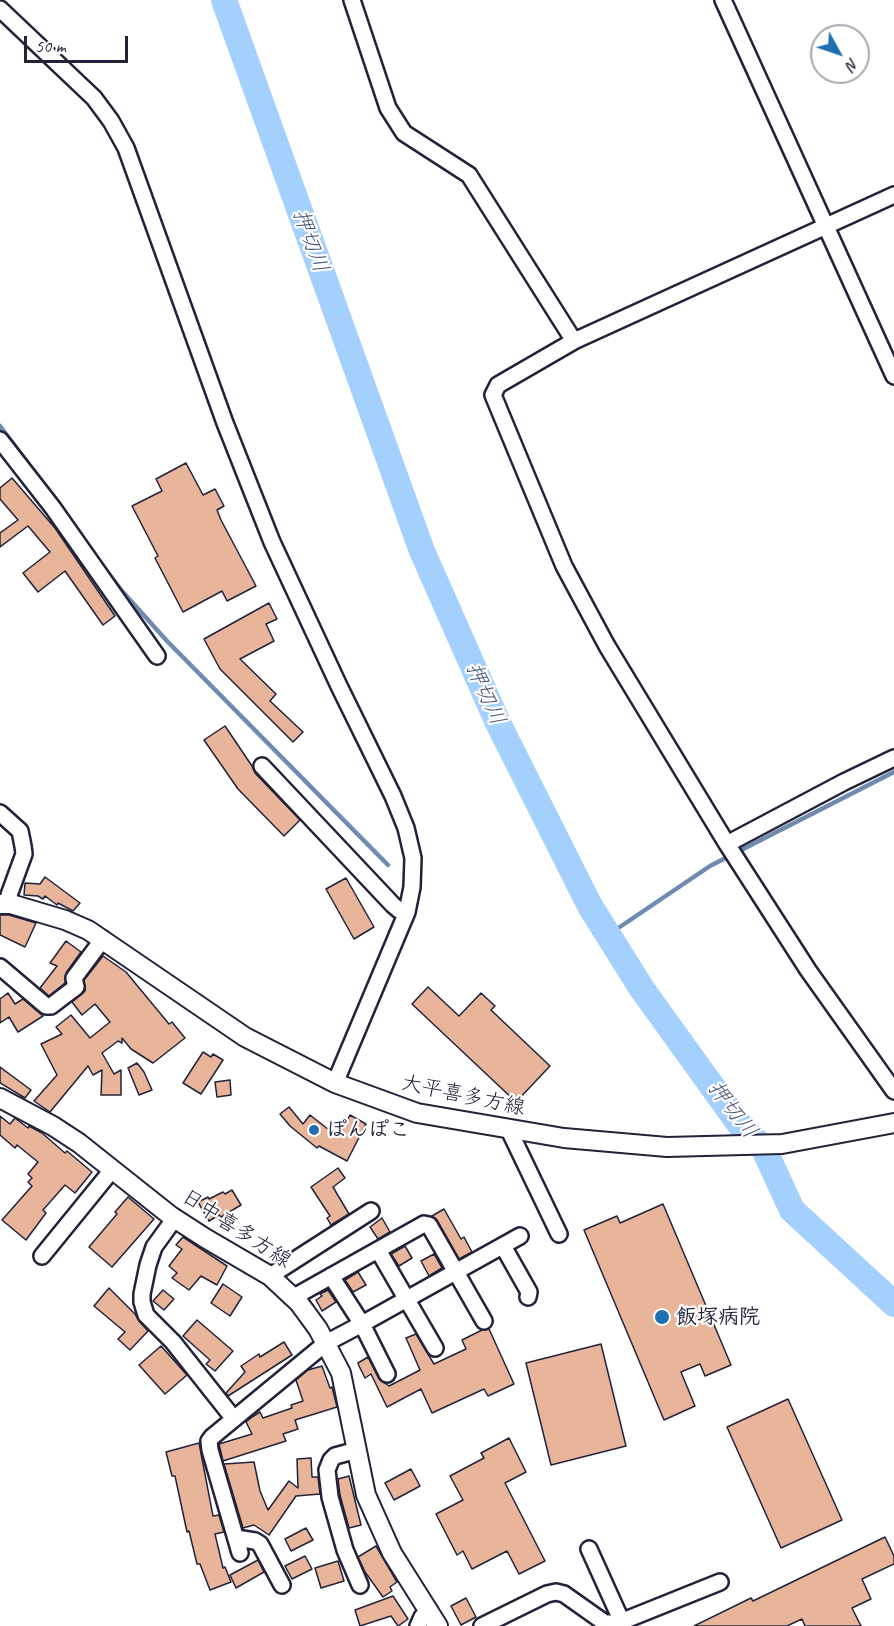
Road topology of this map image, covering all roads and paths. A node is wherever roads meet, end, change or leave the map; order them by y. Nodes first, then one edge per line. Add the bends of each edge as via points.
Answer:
1 (352, 0) edge
2 (723, 0) edge
3 (0, 9) edge
4 (894, 195) edge
5 (825, 226) junction
6 (574, 341) junction
7 (894, 376) edge
8 (0, 440) edge
9 (157, 656) dead end
10 (894, 758) edge
11 (262, 766) dead end
12 (0, 813) edge
13 (727, 844) junction
14 (5, 904) edge
15 (407, 912) junction
16 (103, 939) junction
17 (0, 967) edge
18 (335, 1083) junction
19 (894, 1091) edge
20 (0, 1098) edge
21 (891, 1124) edge
22 (509, 1130) junction
23 (112, 1170) junction
24 (371, 1211) dead end
25 (175, 1218) junction
26 (559, 1234) dead end
27 (520, 1236) dead end
28 (503, 1246) junction
29 (378, 1250) junction
30 (42, 1256) dead end
31 (456, 1272) junction
32 (270, 1276) junction
33 (331, 1276) junction
34 (528, 1297) dead end
35 (294, 1298) junction
36 (408, 1299) junction
37 (484, 1321) dead end
38 (362, 1324) junction
39 (326, 1343) junction
40 (435, 1348) dead end
41 (387, 1374) dead end
42 (234, 1419) junction
43 (357, 1450) junction
44 (589, 1549) dead end
45 (720, 1582) dead end
46 (282, 1585) dead end
47 (360, 1585) dead end
48 (429, 1610) junction
49 (622, 1622) junction
50 (418, 1626) edge
51 (438, 1626) edge
52 (482, 1626) edge

1 - 6 street via 388,108 404,133 469,175
2 - 5 street
3 - 15 street via 93,98 126,148 272,542 406,828 413,858
4 - 5 street
5 - 6 street
5 - 7 street
6 - 13 street via 498,385 493,395 564,566 607,646
8 - 9 street
10 - 13 street
11 - 15 street via 393,904
12 - 14 street via 20,831 24,854
13 - 19 street via 808,970
14 - 16 main road, 大平喜多方線 via 65,920
15 - 18 street
16 - 17 street via 74,978 76,987 51,1006 46,1006
16 - 18 main road, 大平喜多方線 via 244,1037
18 - 22 main road, 大平喜多方線 via 417,1113
20 - 23 main road, 日中喜多方線 via 53,1126
21 - 22 main road, 大平喜多方線 via 782,1144 667,1147
22 - 26 street
23 - 25 main road, 日中喜多方線
23 - 30 street
24 - 32 street
25 - 32 main road, 日中喜多方線
25 - 42 street via 154,1247 142,1302 146,1315 173,1342
27 - 28 street
28 - 31 street
28 - 34 street via 529,1292
29 - 31 street via 424,1224 429,1225
29 - 33 street
29 - 36 street
31 - 36 street
31 - 37 street
32 - 35 main road, 日中喜多方線
33 - 35 street
33 - 38 street
35 - 39 main road, 日中喜多方線
36 - 38 street
36 - 40 street
38 - 39 street
38 - 41 street
39 - 42 street
39 - 43 main road, 日中喜多方線 via 341,1373
42 - 46 street via 209,1441 238,1545 255,1541 260,1544
43 - 47 street via 335,1456 327,1470 345,1550
43 - 48 main road, 日中喜多方線 via 366,1495 383,1535
44 - 49 street
45 - 49 street
48 - 50 street
48 - 51 main road, 日中喜多方線
49 - 52 street via 605,1623 556,1592

